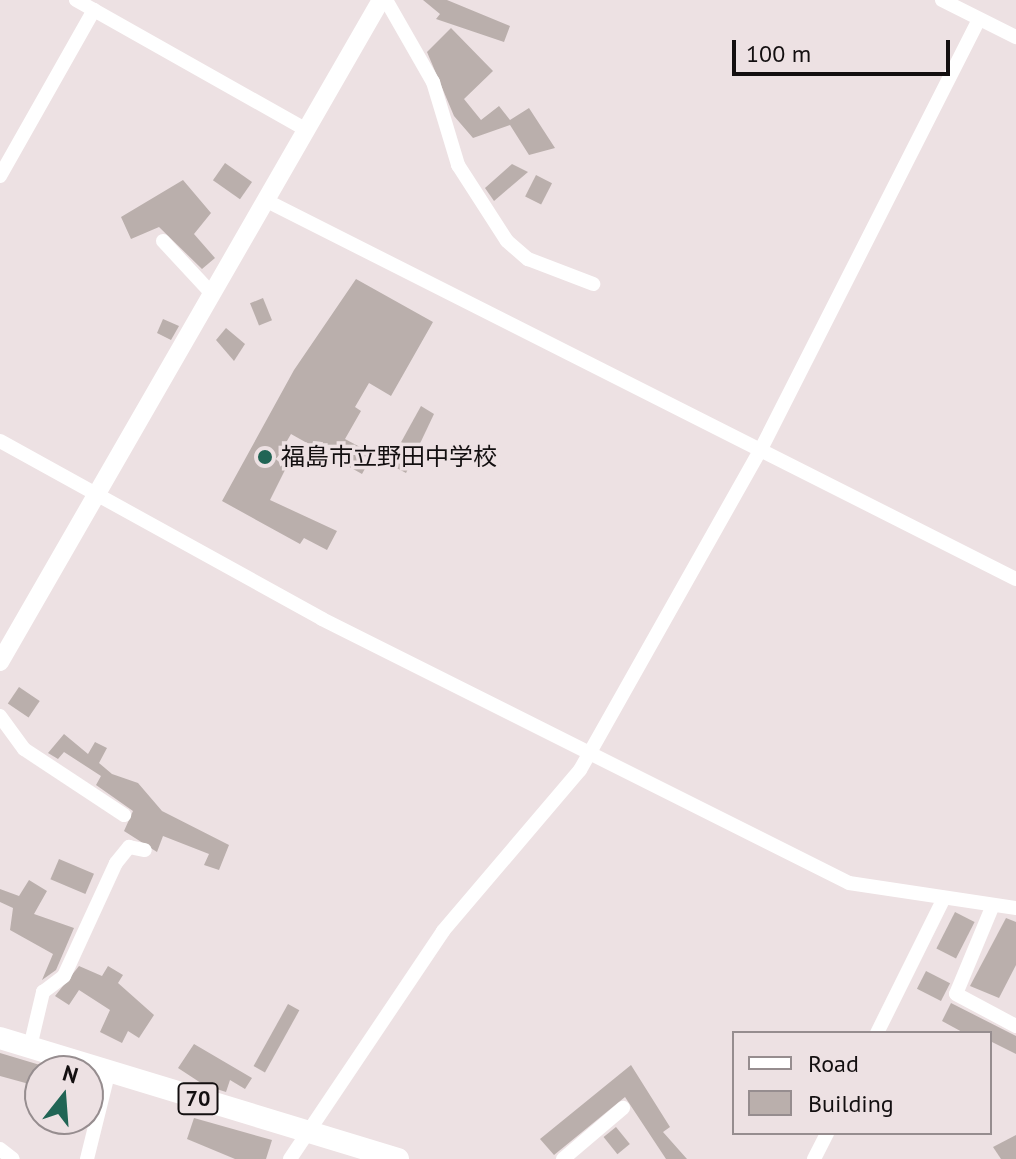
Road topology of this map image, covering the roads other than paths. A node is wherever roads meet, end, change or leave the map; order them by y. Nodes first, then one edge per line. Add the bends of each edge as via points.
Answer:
1 (76, 0) edge
2 (383, 0) edge
3 (942, 0) edge
4 (94, 10) junction
5 (979, 19) junction
6 (1016, 37) edge
7 (305, 129) junction
8 (0, 176) edge
9 (265, 200) junction
10 (163, 241) dead end
11 (593, 284) dead end
12 (212, 294) junction
13 (0, 441) edge
14 (760, 451) junction
15 (97, 496) junction
16 (1016, 579) edge
17 (0, 662) edge
18 (0, 716) edge
19 (589, 753) junction
20 (124, 815) dead end
21 (145, 850) dead end
22 (944, 898) junction
23 (993, 905) junction
24 (1016, 908) edge
25 (1016, 1026) edge
26 (878, 1031) edge
27 (0, 1038) edge
28 (30, 1047) junction
29 (109, 1070) junction
30 (623, 1108) dead end
31 (311, 1134) junction
32 (826, 1135) edge
33 (0, 1149) edge
34 (13, 1159) edge
35 (87, 1159) edge
36 (290, 1159) edge
37 (398, 1159) edge
38 (563, 1159) edge
39 (814, 1159) edge

1 - 4 street
2 - 7 street
2 - 11 street via 433,82 458,165 507,241 528,259
3 - 5 street
4 - 7 street
4 - 8 street
5 - 6 street
5 - 14 street
7 - 9 street
9 - 12 street
9 - 14 street
10 - 12 street
12 - 15 street
13 - 15 street
14 - 16 street
14 - 19 street
15 - 17 street
15 - 19 street
18 - 20 street via 24,749
19 - 22 street via 849,883
19 - 31 street via 443,931
21 - 28 street via 129,847 116,863 64,976 43,992
22 - 23 street
22 - 26 street
23 - 24 street
23 - 25 street via 956,994
27 - 28 main road, 70
28 - 29 main road, 70
29 - 31 main road, 70
29 - 35 street
30 - 38 street
31 - 36 street
31 - 37 main road, 70
32 - 39 street
33 - 34 street

